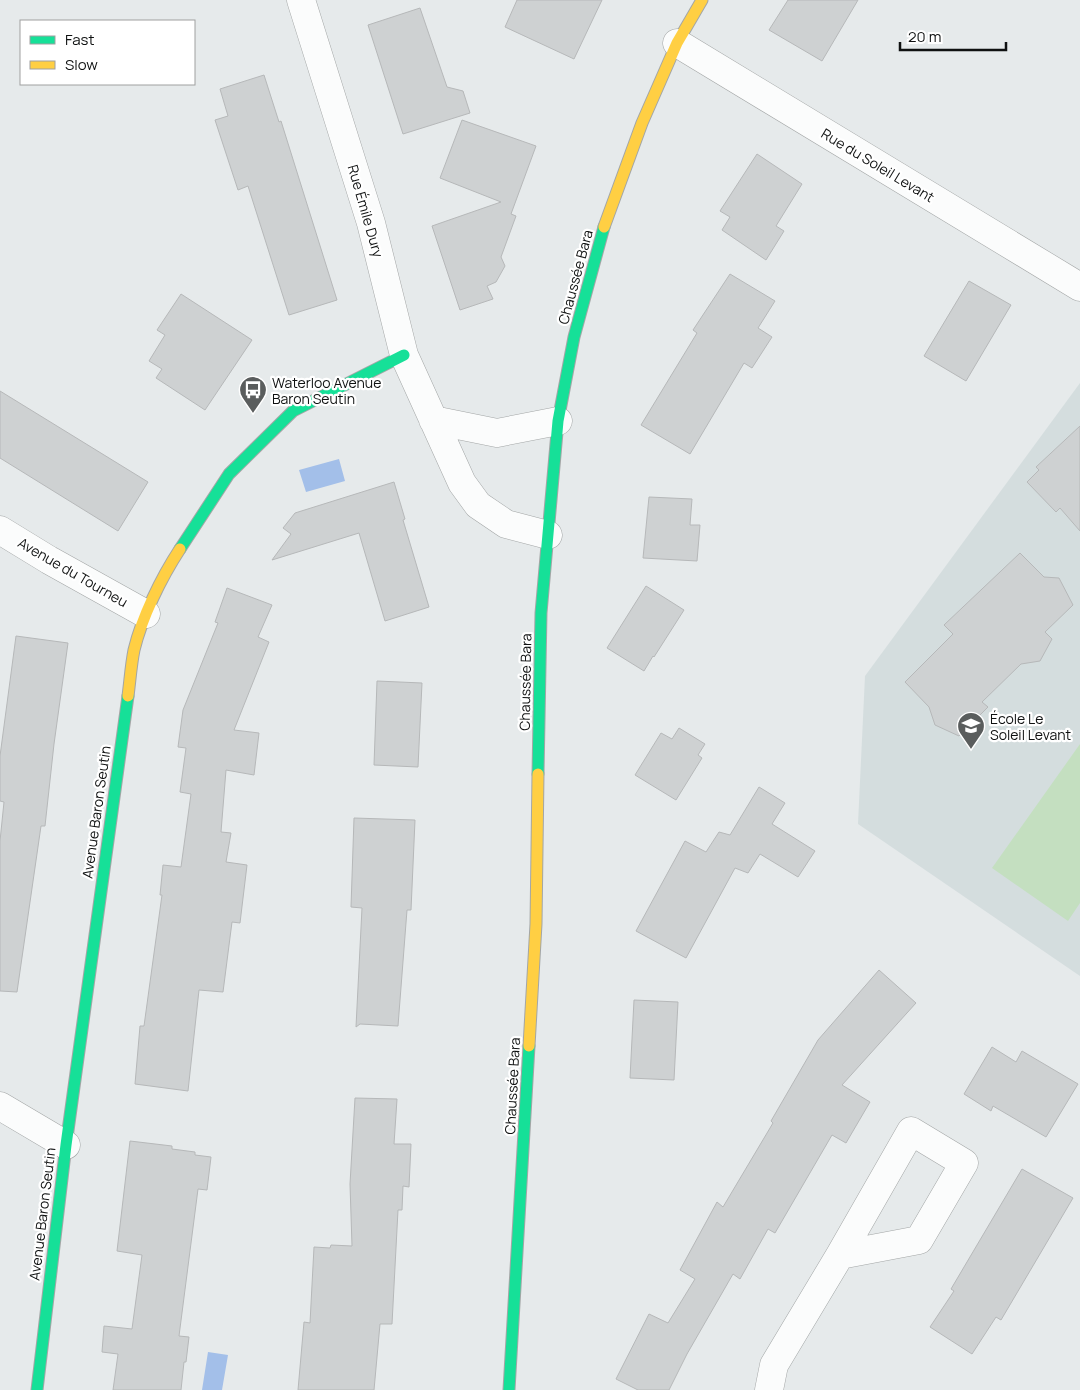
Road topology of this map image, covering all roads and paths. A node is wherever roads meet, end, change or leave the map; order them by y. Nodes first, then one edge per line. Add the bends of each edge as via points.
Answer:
1 (301, 0) edge
2 (702, 0) edge
3 (677, 43) junction
4 (1080, 287) edge
5 (404, 355) junction
6 (433, 420) junction
7 (558, 421) junction
8 (0, 530) edge
9 (548, 535) junction
10 (146, 614) junction
11 (0, 1106) edge
12 (66, 1145) junction
13 (840, 1255) junction
14 (37, 1390) edge
15 (509, 1390) edge
16 (769, 1390) edge

1 - 5 street, Rue Émile Dury via 371,223
2 - 3 main road, Chaussée Bara
3 - 4 street, Rue du Soleil Levant
3 - 7 main road, Chaussée Bara via 642,123 601,236 574,337
5 - 6 street, Rue Émile Dury
5 - 10 main road, Avenue Baron Seutin via 292,412 229,474 173,560
6 - 7 street via 497,433
6 - 9 street, Rue Émile Dury via 462,483 478,505 506,524
7 - 9 main road, Chaussée Bara
8 - 10 street, Avenue du Tourneu
9 - 15 main road, Chaussée Bara via 541,613 536,924
10 - 12 main road, Avenue Baron Seutin via 134,651
11 - 12 street
12 - 14 main road, Avenue Baron Seutin
13 - 13 street via 918,1240 964,1164 911,1131
13 - 16 street via 774,1366

